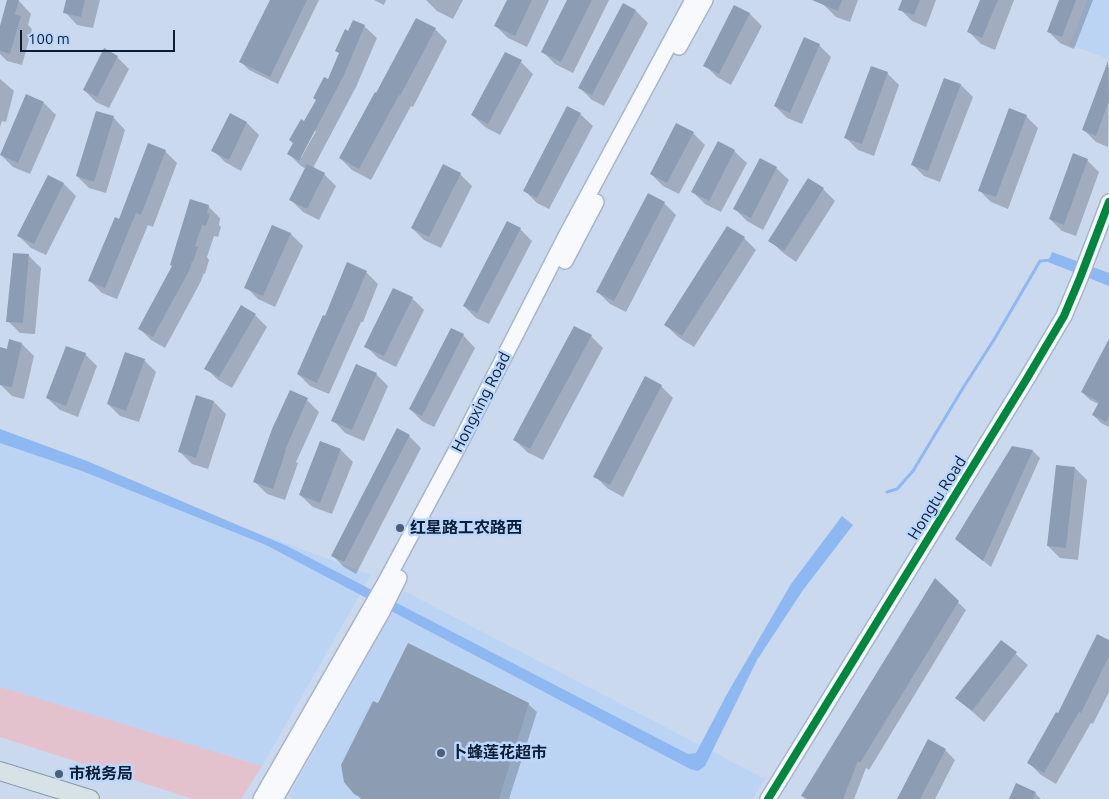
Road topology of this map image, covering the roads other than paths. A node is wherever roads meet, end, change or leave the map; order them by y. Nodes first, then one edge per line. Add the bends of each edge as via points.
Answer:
1 (693, 0) edge
2 (705, 0) edge
3 (1109, 202) edge
4 (389, 586) junction
5 (377, 610) junction
6 (0, 771) edge
7 (90, 799) edge
8 (261, 799) edge
9 (275, 799) edge
10 (768, 799) edge

1 - 4 main road, Hongxing Road via 566,236
2 - 4 main road, Hongxing Road
3 - 10 main road, Hongtu Road via 1064,316
4 - 5 main road, Hongxing Road
5 - 8 main road, Hongxing Road
5 - 9 main road, Hongxing Road
6 - 7 main road

